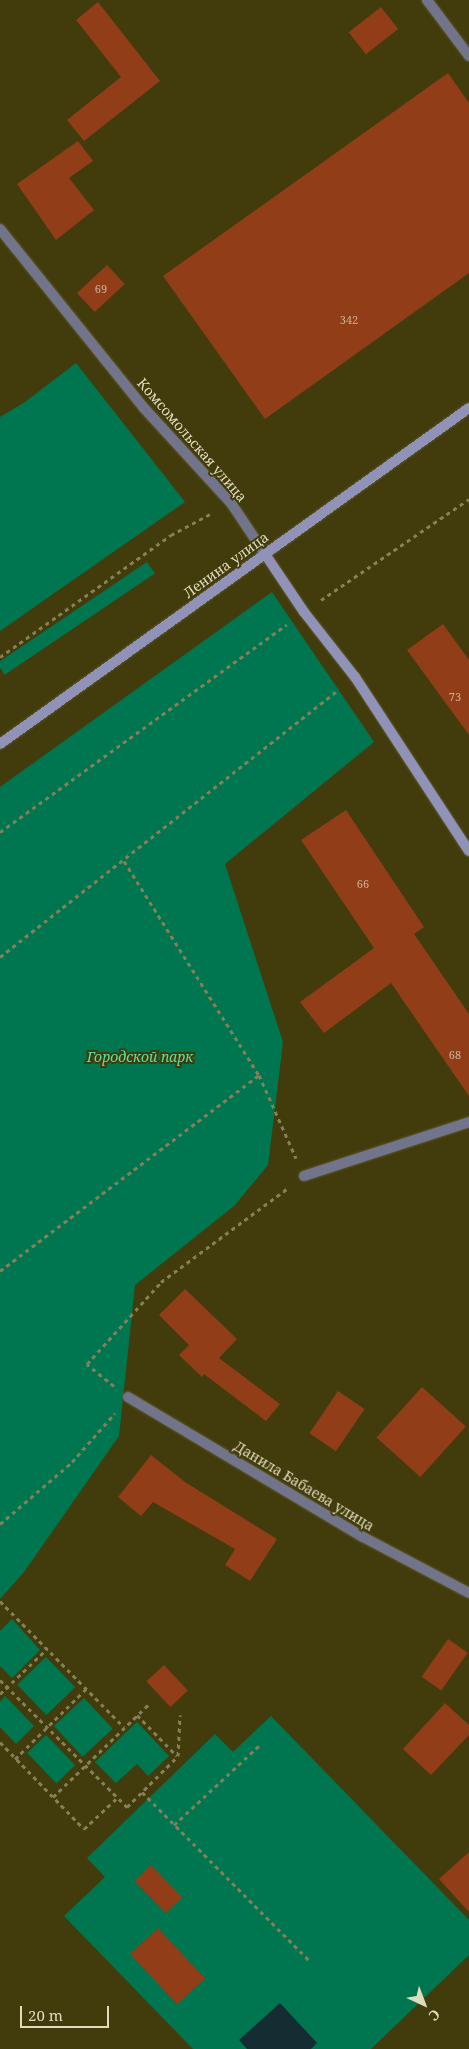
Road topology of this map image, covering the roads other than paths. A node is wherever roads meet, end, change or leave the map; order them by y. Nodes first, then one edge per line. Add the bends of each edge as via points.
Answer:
1 (427, 0) edge
2 (469, 56) edge
3 (0, 229) edge
4 (469, 408) edge
5 (265, 554) junction
6 (0, 744) edge
7 (469, 851) edge
8 (469, 1122) edge
9 (304, 1176) road end
10 (128, 1397) road end
11 (469, 1593) edge

1 - 2 street
3 - 5 street, Комсомольская улица via 143,407 231,503
4 - 5 main road, Ленина улица
5 - 6 main road, Ленина улица
5 - 7 main road, Комсомольская улица via 304,612 355,677
8 - 9 street
10 - 11 street, Данила Бабаева улица via 363,1537

